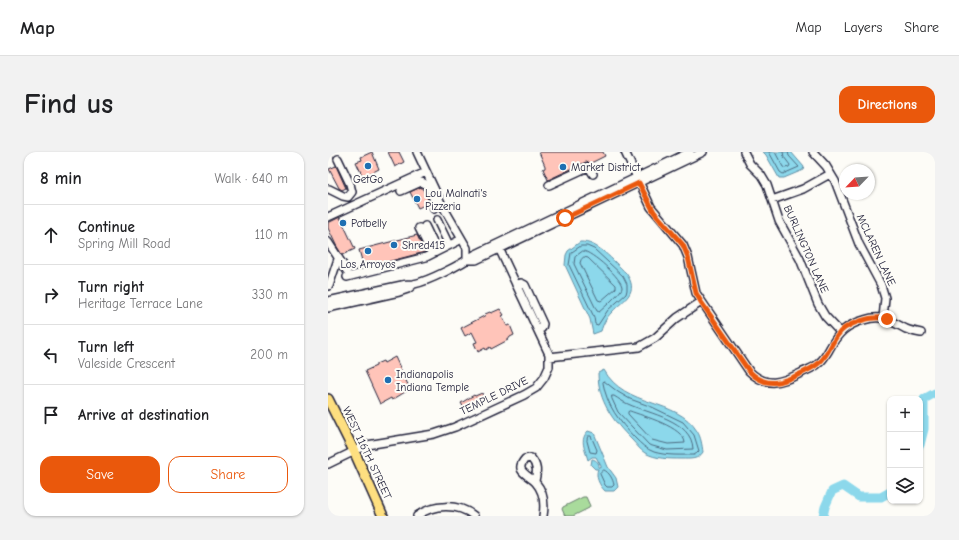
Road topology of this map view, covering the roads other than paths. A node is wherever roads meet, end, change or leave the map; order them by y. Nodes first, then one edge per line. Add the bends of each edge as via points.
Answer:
1 (417, 152) edge
2 (625, 152) edge
3 (690, 152) edge
4 (703, 152) edge
5 (744, 152) edge
6 (813, 152) edge
7 (338, 159) dead end
8 (426, 172) junction
9 (593, 174) dead end
10 (830, 174) junction
11 (638, 180) junction
12 (549, 185) dead end
13 (329, 190) edge
14 (401, 192) dead end
15 (772, 200) junction
16 (434, 209) dead end
17 (328, 218) edge
18 (437, 220) dead end
19 (452, 223) junction
20 (422, 227) dead end
21 (458, 241) junction
22 (328, 242) edge
23 (449, 245) junction
24 (498, 246) junction
25 (434, 253) junction
26 (338, 259) junction
27 (467, 260) junction
28 (414, 284) junction
29 (329, 286) dead end
30 (328, 301) edge
31 (701, 302) junction
32 (328, 308) edge
33 (883, 318) junction
34 (840, 332) junction
35 (921, 333) dead end
36 (549, 357) junction
37 (328, 399) edge
38 (331, 412) edge
39 (354, 451) junction
40 (328, 464) edge
41 (535, 481) dead end
42 (383, 516) edge
43 (417, 516) edge
44 (474, 516) edge
45 (543, 516) edge

1 - 8 street
2 - 11 street
3 - 11 street
4 - 11 street
5 - 15 street, BURLINGTON LANE via 750,164 761,175
6 - 10 street, MCLAREN LANE
7 - 13 street via 352,188 351,194 348,197
8 - 17 street
8 - 19 street
9 - 12 street via 588,167
10 - 15 street via 803,189
10 - 33 street, MCLAREN LANE via 859,244 884,292
11 - 24 street
11 - 31 street via 654,212 683,245 696,293
14 - 16 street via 424,182 434,201
15 - 34 street, BURLINGTON LANE via 779,221 800,260 818,304
18 - 23 street
19 - 21 street
19 - 27 street via 467,248
20 - 25 street
21 - 23 street
21 - 27 street
22 - 26 street
23 - 25 street
24 - 27 street via 476,260
24 - 36 street
25 - 26 street via 347,274
26 - 29 street
27 - 28 street
28 - 30 street
28 - 32 street via 408,290
31 - 34 street via 749,371 764,382 786,380 816,366 824,359
31 - 36 street via 677,318 655,338 639,347
33 - 34 street via 863,320
33 - 35 street via 907,330
36 - 39 street, TEMPLE DRIVE via 547,373 541,383 530,392 449,429 373,443
37 - 38 main road, WEST 116TH STREET
38 - 39 main road, WEST 116TH STREET
39 - 40 street, TEMPLE DRIVE
39 - 42 main road, WEST 116TH STREET
41 - 45 street via 544,502
43 - 44 street via 429,510 447,507 463,509

